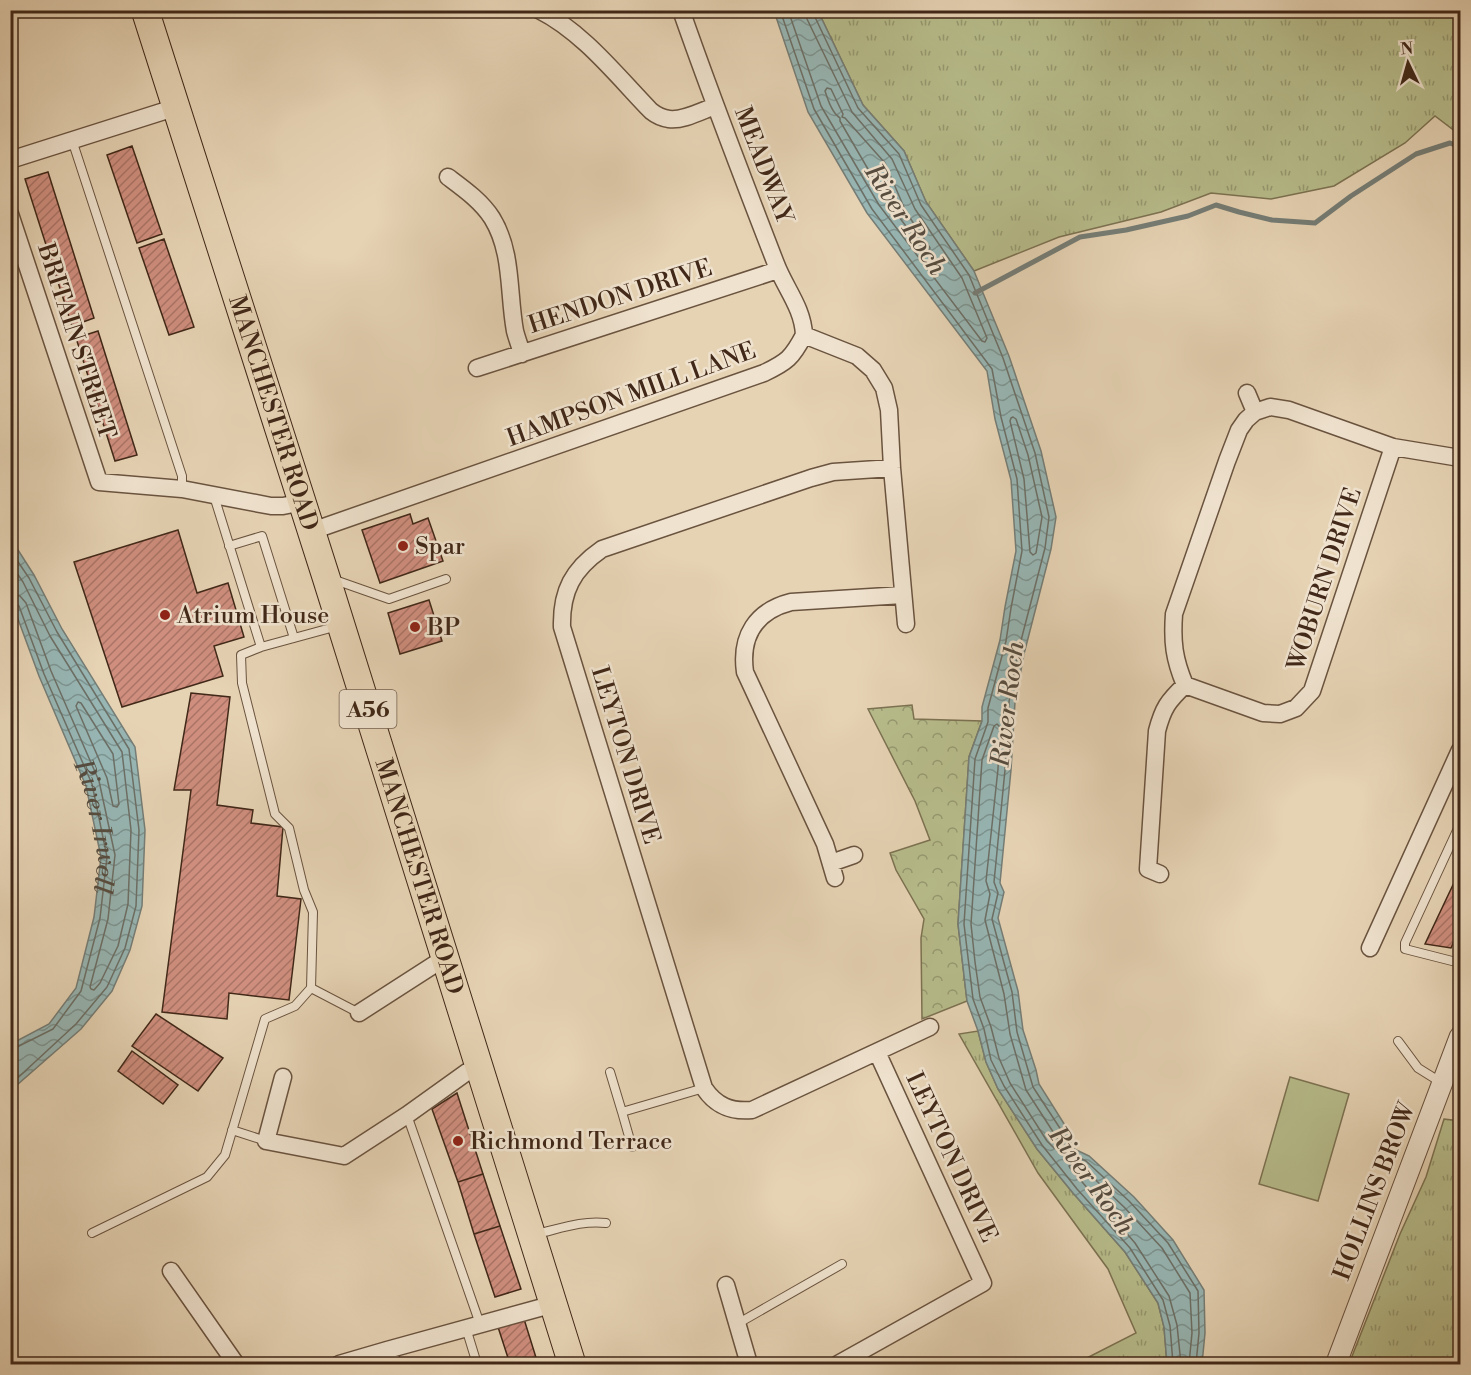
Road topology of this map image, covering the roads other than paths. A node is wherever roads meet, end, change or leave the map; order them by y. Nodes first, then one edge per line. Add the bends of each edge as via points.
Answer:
1 (145, 10) edge
2 (539, 10) edge
3 (681, 10) edge
4 (715, 106) junction
5 (177, 107) junction
6 (72, 140) junction
7 (10, 160) edge
8 (448, 177) dead end
9 (10, 214) edge
10 (778, 270) junction
11 (804, 335) junction
12 (522, 354) junction
13 (477, 368) dead end
14 (1247, 393) dead end
15 (1255, 412) junction
16 (1393, 447) junction
17 (1461, 458) edge
18 (892, 468) junction
19 (182, 489) junction
20 (213, 495) junction
21 (303, 502) junction
22 (312, 531) junction
23 (229, 546) junction
24 (326, 577) junction
25 (446, 579) dead end
26 (903, 596) junction
27 (906, 624) dead end
28 (341, 625) junction
29 (294, 638) junction
30 (261, 647) junction
31 (1185, 685) junction
32 (1461, 750) edge
33 (1461, 825) edge
34 (854, 855) dead end
35 (1160, 874) dead end
36 (1371, 948) dead end
37 (446, 957) junction
38 (1461, 963) edge
39 (311, 988) junction
40 (359, 1013) joint
41 (930, 1028) dead end
42 (1461, 1036) edge
43 (1398, 1041) dead end
44 (877, 1052) junction
45 (481, 1069) junction
46 (610, 1072) dead end
47 (283, 1077) dead end
48 (1447, 1078) junction
49 (704, 1088) junction
50 (622, 1112) junction
51 (407, 1115) junction
52 (232, 1130) junction
53 (267, 1141) junction
54 (632, 1147) dead end
55 (606, 1223) dead end
56 (92, 1233) dead end
57 (533, 1235) junction
58 (842, 1264) dead end
59 (171, 1270) dead end
60 (726, 1286) dead end
61 (554, 1304) junction
62 (737, 1324) junction
63 (473, 1326) junction
64 (390, 1357) edge
65 (236, 1365) edge
66 (339, 1365) edge
67 (477, 1365) edge
68 (572, 1365) edge
69 (749, 1365) edge
70 (838, 1365) edge
71 (1336, 1365) edge

1 - 5 highway, MANCHESTER ROAD / A56
2 - 4 street via 578,36 660,117 681,118
3 - 4 street, MEADWAY
4 - 10 street, MEADWAY
5 - 6 street
5 - 21 highway, MANCHESTER ROAD / A56
6 - 7 street
6 - 19 lane via 182,476
8 - 12 street via 482,205 499,232
9 - 19 street, BRITAIN STREET via 99,482
10 - 11 street, MEADWAY via 798,307
10 - 12 street, HENDON DRIVE
11 - 18 street via 857,356 880,379 887,399
11 - 22 street, HAMPSON MILL LANE via 785,363 764,373
12 - 13 street, HENDON DRIVE
14 - 15 street
15 - 16 street via 1270,407 1289,410
15 - 31 street via 1239,430 1174,614 1174,651
16 - 17 street
16 - 31 street, WOBURN DRIVE via 1312,690 1305,699 1296,708 1280,714 1263,713
18 - 26 street
18 - 49 street, LEYTON DRIVE via 833,472 811,478 615,544 590,557 566,590 561,614 565,639
19 - 20 street
20 - 21 street via 271,506
20 - 23 lane
21 - 22 highway, MANCHESTER ROAD / A56
22 - 24 highway, MANCHESTER ROAD / A56
23 - 29 lane via 262,536
23 - 30 lane
24 - 25 lane via 388,599
24 - 28 highway, MANCHESTER ROAD / A56
26 - 27 street
26 - 34 street via 781,605 755,623 744,652 745,672 825,844 833,870
28 - 29 lane
28 - 37 highway, MANCHESTER ROAD / A56
29 - 30 lane
30 - 39 lane via 241,655 242,683 275,814 289,828 313,912
31 - 35 street via 1171,698 1157,731 1148,869
32 - 36 street
33 - 38 lane via 1405,943 1405,949
37 - 40 street
37 - 45 highway, MANCHESTER ROAD / A56
39 - 40 lane
39 - 52 lane via 295,1006 265,1019
41 - 44 street, LEYTON DRIVE
42 - 48 street, HOLLINS BROW
43 - 48 lane via 1418,1068
44 - 49 street, LEYTON DRIVE via 752,1110 722,1106
44 - 70 street, LEYTON DRIVE via 983,1282
45 - 51 street via 467,1072
45 - 57 highway, MANCHESTER ROAD / A56
46 - 50 lane
47 - 53 street
48 - 71 street, HOLLINS BROW
49 - 50 lane
50 - 54 lane
51 - 53 street via 344,1156
51 - 63 lane
52 - 53 lane
52 - 56 lane via 225,1155 207,1177
55 - 57 lane via 581,1223
57 - 61 highway, MANCHESTER ROAD / A56
58 - 62 lane
59 - 65 street
60 - 62 street
61 - 63 street
61 - 68 highway, MANCHESTER ROAD / A56
62 - 69 street
63 - 64 street
63 - 67 lane
64 - 66 street

